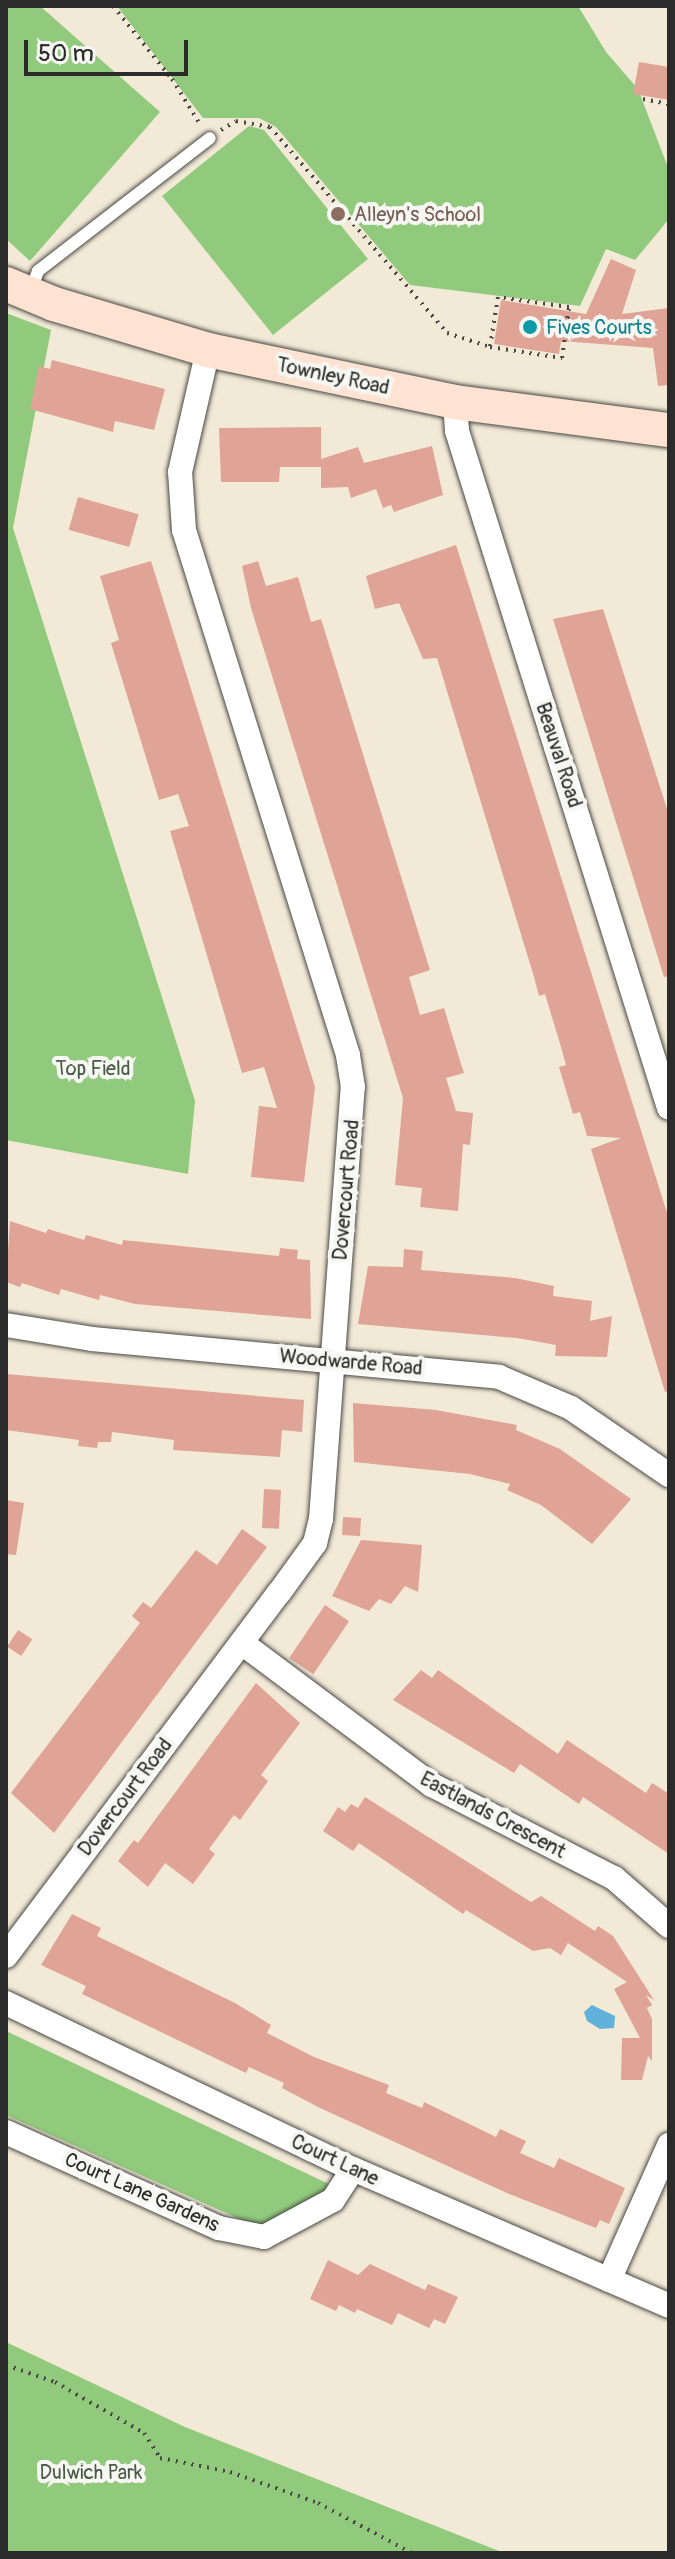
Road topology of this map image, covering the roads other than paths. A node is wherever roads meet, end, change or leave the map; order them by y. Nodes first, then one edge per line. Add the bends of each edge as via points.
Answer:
1 (210, 138) road end
2 (18, 289) edge
3 (208, 350) junction
4 (455, 402) junction
5 (669, 430) edge
6 (669, 1108) edge
7 (6, 1325) edge
8 (331, 1360) junction
9 (669, 1475) edge
10 (242, 1643) junction
11 (669, 1926) edge
12 (6, 1956) edge
13 (6, 2003) edge
14 (6, 2132) edge
15 (669, 2145) edge
16 (353, 2169) junction
17 (609, 2280) junction
18 (669, 2306) edge

1 - 2 lane
2 - 3 street, Townley Road
3 - 4 street, Townley Road
3 - 8 street, Dovercourt Road via 180,472 184,530 351,1071 353,1104
4 - 5 street, Townley Road
4 - 6 street, Beauval Road via 457,431
7 - 8 street, Woodwarde Road via 92,1339
8 - 9 street, Woodwarde Road via 516,1382 595,1421
8 - 10 street, Dovercourt Road via 319,1533
10 - 11 street, Eastlands Crescent via 432,1785 614,1878
10 - 12 street, Dovercourt Road
13 - 16 street, Court Lane
14 - 16 street, Court Lane Gardens via 219,2228 264,2237 333,2200
15 - 17 street
16 - 17 street, Court Lane
17 - 18 street, Court Lane

